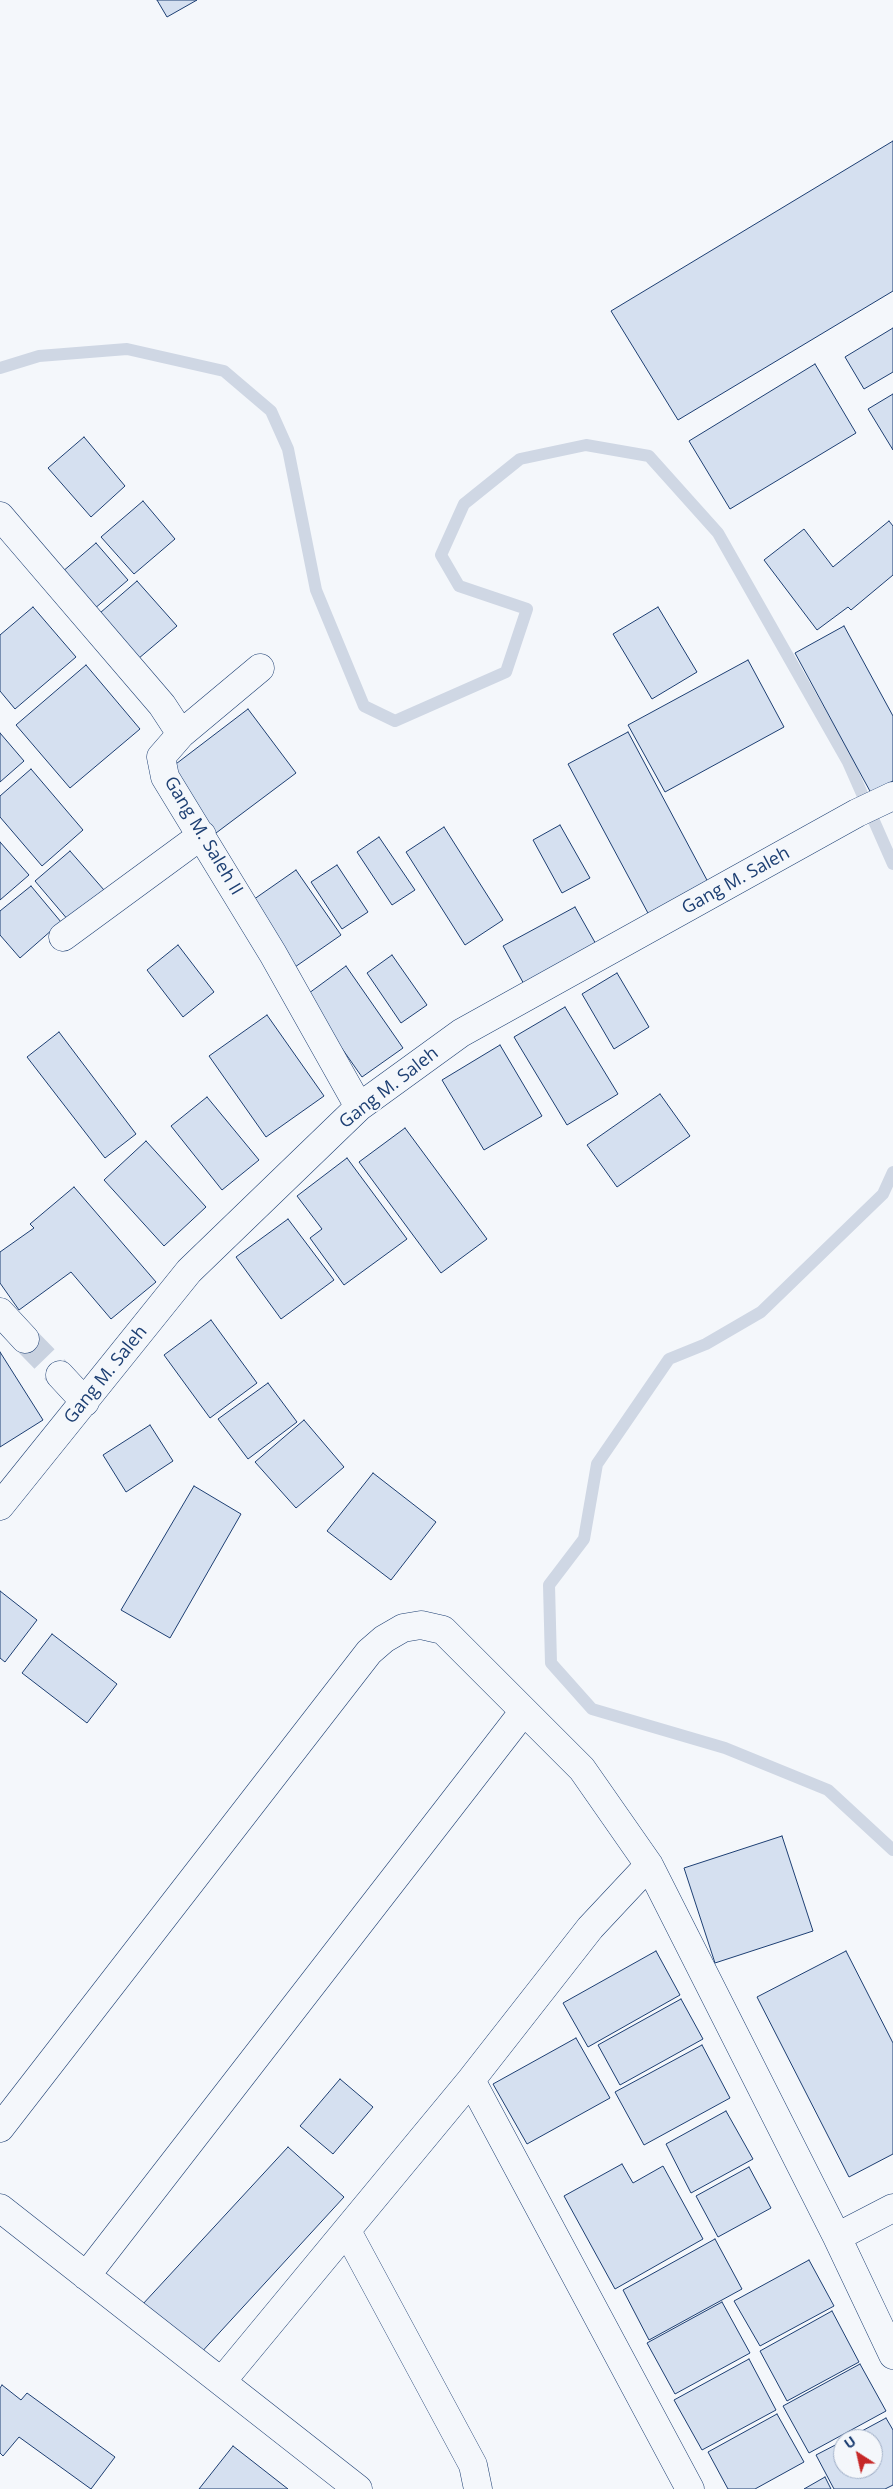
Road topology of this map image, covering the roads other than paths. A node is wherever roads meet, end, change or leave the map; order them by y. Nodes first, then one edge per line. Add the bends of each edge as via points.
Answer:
1 (0, 516) edge
2 (260, 668) dead end
3 (181, 734) junction
4 (893, 796) edge
5 (202, 835) junction
6 (63, 937) dead end
7 (359, 1107) junction
8 (0, 1312) edge
9 (25, 1339) tunnel mouth
10 (60, 1375) tunnel mouth
11 (85, 1402) junction
12 (0, 1506) edge
13 (524, 1711) junction
14 (649, 1865) junction
15 (471, 2080) junction
16 (0, 2128) edge
17 (0, 2208) edge
18 (893, 2208) edge
19 (347, 2231) junction
20 (837, 2237) junction
21 (86, 2276) junction
22 (893, 2355) edge
23 (222, 2381) junction
24 (358, 2489) edge
25 (478, 2489) edge
26 (690, 2489) edge

1 - 3 street via 162,705
2 - 3 street
3 - 5 street, Gang M. Saleh II via 161,757 166,776
4 - 7 street, Gang M. Saleh via 461,1033
5 - 6 street
5 - 7 street, Gang M. Saleh II
7 - 11 street, Gang M. Saleh via 189,1271
8 - 9 street
10 - 11 street
11 - 12 street, Gang M. Saleh
13 - 14 street via 582,1769
13 - 16 street via 443,1630 421,1625 403,1628 384,1639 363,1659
13 - 21 street
14 - 15 street via 590,1928
14 - 20 street
15 - 19 street
15 - 26 street
17 - 21 street
18 - 20 street
19 - 23 street
19 - 25 street via 473,2465
20 - 22 street
21 - 23 street
23 - 24 street

